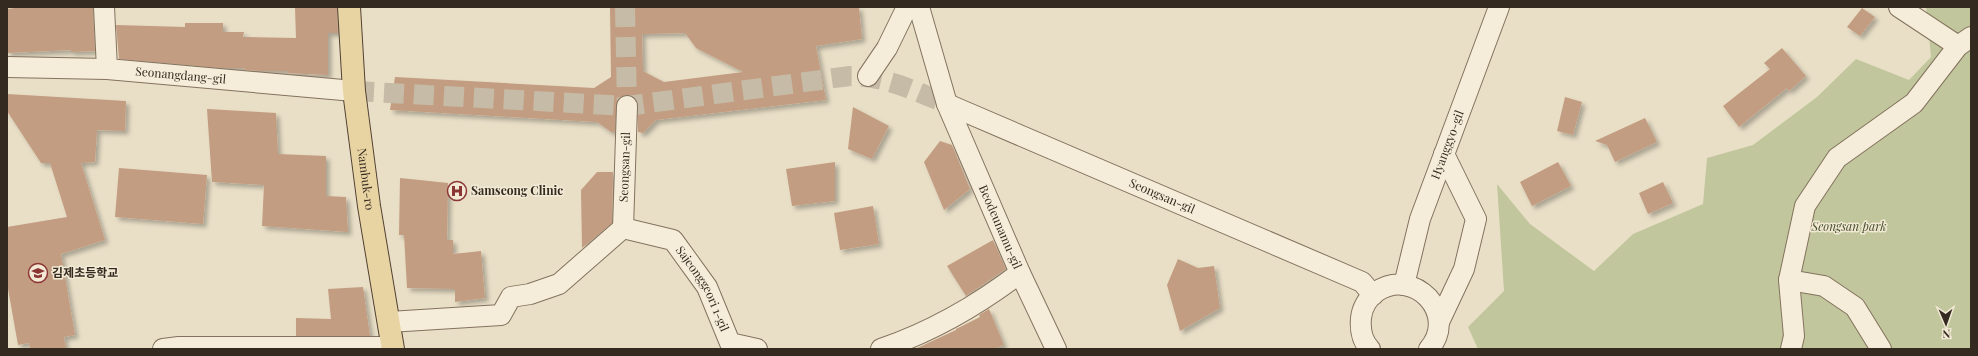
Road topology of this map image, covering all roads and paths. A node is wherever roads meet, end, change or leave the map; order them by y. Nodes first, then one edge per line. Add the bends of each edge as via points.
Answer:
1 (104, 7) edge
2 (349, 7) edge
3 (907, 7) edge
4 (919, 7) edge
5 (1499, 7) edge
6 (1900, 7) edge
7 (1964, 41) edge
8 (7, 67) edge
9 (106, 69) junction
10 (868, 76) dead end
11 (354, 91) junction
12 (947, 104) junction
13 (627, 106) tunnel mouth
14 (1444, 154) junction
15 (623, 228) junction
16 (1020, 273) junction
17 (1789, 280) junction
18 (1404, 285) junction
19 (1373, 295) junction
20 (389, 322) junction
21 (1438, 322) junction
22 (1433, 347) edge
23 (174, 348) edge
24 (393, 348) edge
25 (757, 349) edge
26 (881, 349) edge
27 (1056, 349) edge
28 (1370, 349) edge
29 (1791, 349) edge
30 (1881, 349) edge

1 - 9 street
2 - 11 main road, Nambuk-ro
3 - 10 street via 887,48
4 - 12 street, Beodeunamu-gil
5 - 14 street, Hyanggyo-gil
6 - 7 street
7 - 17 street via 1914,103 1837,158 1805,206
8 - 9 street, Seonangdang-gil
9 - 11 street, Seonangdang-gil
11 - 20 main road, Nambuk-ro via 369,206
12 - 16 street, Beodeunamu-gil
12 - 19 street, Seongsan-gil via 1362,282
13 - 15 street, Seongsan-gil
14 - 18 street, Hyanggyo-gil via 1420,219
14 - 21 street via 1476,219 1464,269
15 - 20 street via 559,284 530,294 511,297 501,315
15 - 25 street, Sajeonggeori 1-gil via 673,240 707,287 730,343
16 - 26 street via 993,294 940,323 902,342
16 - 27 street, Beodeunamu-gil
17 - 29 street via 1794,336
17 - 30 street via 1824,286 1856,307
18 - 19 street via 1382,288
18 - 21 street via 1424,293 1437,311
19 - 28 street via 1362,314 1360,325 1362,336
20 - 24 main road, Nambuk-ro
21 - 22 street via 1438,333
23 - 24 street

